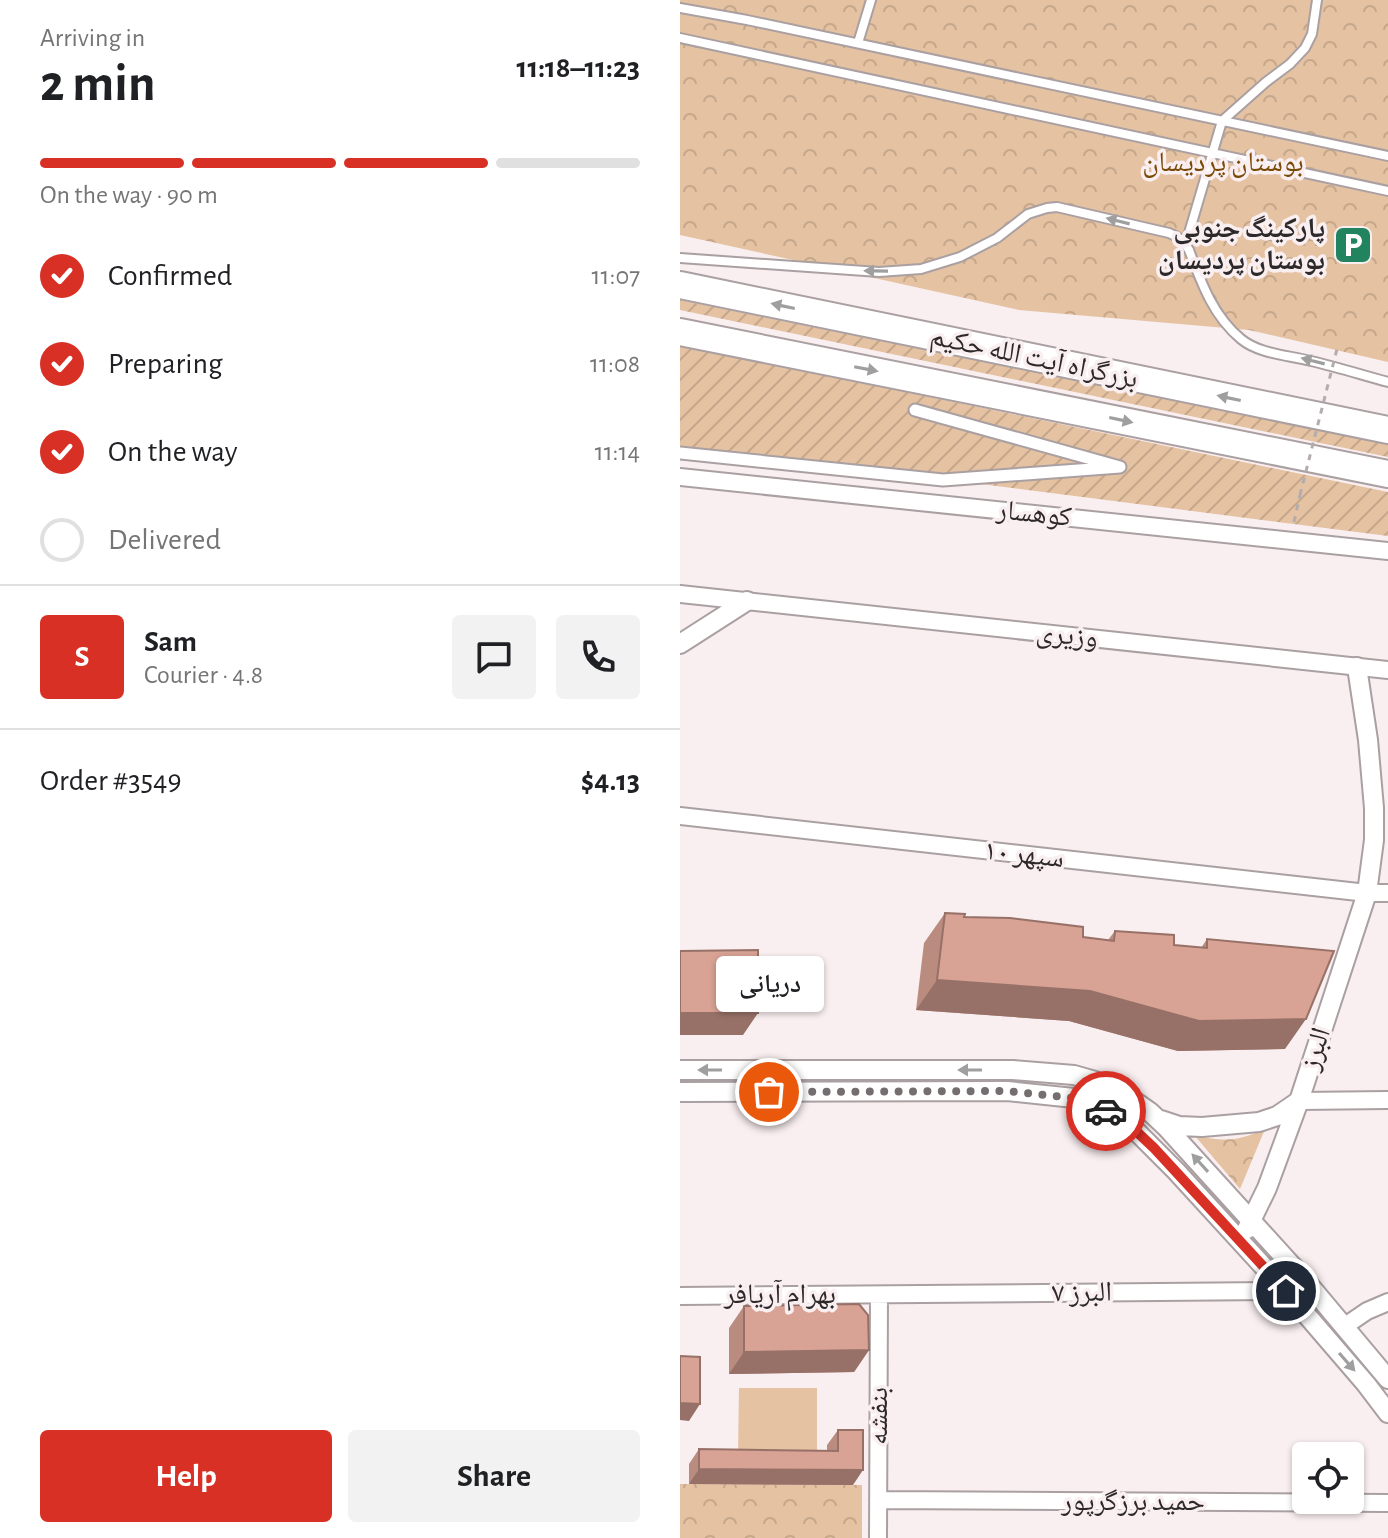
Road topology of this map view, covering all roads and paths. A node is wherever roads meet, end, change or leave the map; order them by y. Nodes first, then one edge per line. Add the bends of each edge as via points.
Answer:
1 (871, 0) edge
2 (1317, 0) edge
3 (680, 8) edge
4 (680, 38) edge
5 (858, 43) junction
6 (1222, 121) junction
7 (1213, 153) junction
8 (1388, 156) edge
9 (1388, 191) edge
10 (1186, 243) junction
11 (680, 258) edge
12 (680, 285) edge
13 (680, 332) edge
14 (1337, 349) dead end
15 (1388, 382) edge
16 (915, 410) dead end
17 (1388, 430) edge
18 (680, 453) edge
19 (1388, 474) edge
20 (680, 477) edge
21 (1291, 541) junction
22 (1388, 551) edge
23 (680, 594) edge
24 (747, 601) junction
25 (680, 644) edge
26 (1357, 667) junction
27 (1388, 670) edge
28 (680, 816) edge
29 (1367, 893) junction
30 (1388, 893) edge
31 (680, 1070) edge
32 (680, 1092) edge
33 (1388, 1100) edge
34 (1299, 1101) junction
35 (1157, 1119) junction
36 (1252, 1220) junction
37 (1240, 1241) junction
38 (1305, 1280) junction
39 (1286, 1291) junction
40 (879, 1295) junction
41 (680, 1296) edge
42 (1388, 1302) edge
43 (1345, 1326) junction
44 (1328, 1340) junction
45 (1388, 1379) edge
46 (1388, 1413) edge
47 (878, 1500) junction
48 (1388, 1503) edge
49 (878, 1538) edge

1 - 5 lane
2 - 6 lane via 1305,48
3 - 5 lane
4 - 7 lane
5 - 6 lane
6 - 7 lane
6 - 8 lane
7 - 9 lane
7 - 10 lane
10 -> 11 lane via 1169,233 1057,207 1028,214 972,251 921,269 879,272
15 -> 10 lane via 1248,344 1209,300
17 -> 12 highway, بزرگراه آیت الله حکیم
13 -> 19 highway, بزرگراه آیت الله حکیم
14 - 21 path, bridge
16 - 18 street via 1120,467 943,480
20 - 21 street, کوهسار
21 - 22 street, کوهسار
23 - 24 street, وزیری
24 - 25 street
24 - 26 street, وزیری
26 - 27 street, وزیری
26 - 29 street, البرز via 1374,808
28 - 29 street, سپهر ۱۰
29 - 30 street, سپهر ۱۰
29 - 34 street, البرز
35 -> 31 street via 1117,1091 1074,1075 1013,1070
32 - 37 street via 1007,1091 1074,1098 1137,1132
33 - 34 street
34 - 35 street via 1259,1122 1202,1127
34 - 36 street, البرز
36 -> 35 street
36 - 37 street, البرز
36 - 38 street
37 - 39 street
38 - 39 street
38 - 43 street
39 - 40 street, البرز ۷
39 - 44 street
40 - 41 street, بهرام آریافر
40 - 47 street, بنفشه
42 - 43 street
43 - 44 street
43 - 45 street
44 -> 46 street
47 - 48 street, حمید برزگرپور
47 - 49 street, بنفشه

